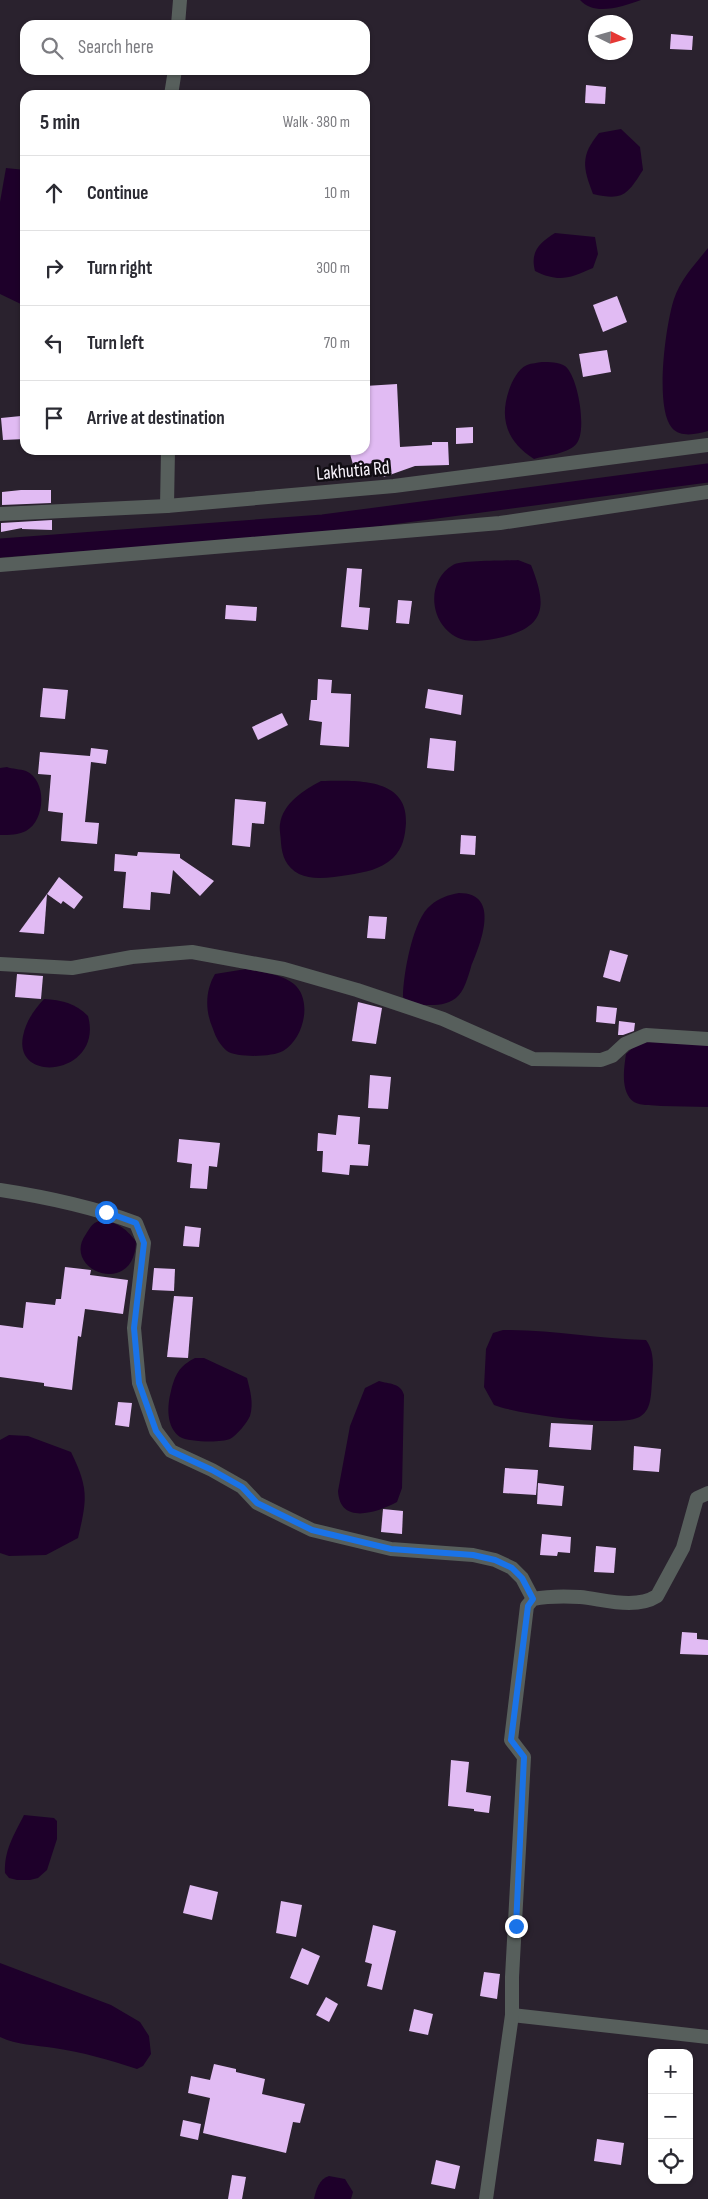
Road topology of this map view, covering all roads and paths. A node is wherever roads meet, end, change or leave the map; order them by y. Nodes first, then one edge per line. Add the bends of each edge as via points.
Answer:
1 (180, 0) edge
2 (178, 20) edge
3 (173, 75) edge
4 (172, 90) edge
5 (708, 445) edge
6 (168, 455) edge
7 (708, 492) edge
8 (167, 506) junction
9 (0, 514) edge
10 (0, 565) edge
11 (0, 964) edge
12 (708, 1039) edge
13 (0, 1190) edge
14 (708, 1493) edge
15 (533, 1599) junction
16 (512, 2015) junction
17 (708, 2037) edge
18 (486, 2199) edge

1 - 2 street
3 - 4 street
5 - 8 street, Lakhutia Rd via 394,486
6 - 8 street
7 - 10 street via 500,523
8 - 9 street, Lakhutia Rd
11 - 12 street via 72,968 132,957 192,952 284,969 357,990 443,1019 533,1059 602,1060 625,1044 646,1035
13 - 15 street via 45,1197 136,1223 144,1243 134,1328 139,1383 156,1431 171,1451 212,1470 242,1487 257,1503 312,1530 391,1549 473,1555 495,1560 512,1568 522,1578
14 - 15 street via 697,1498 683,1548 657,1596 631,1603 548,1596
15 - 16 street via 528,1606 511,1740 524,1757
16 - 17 street
16 - 18 street

